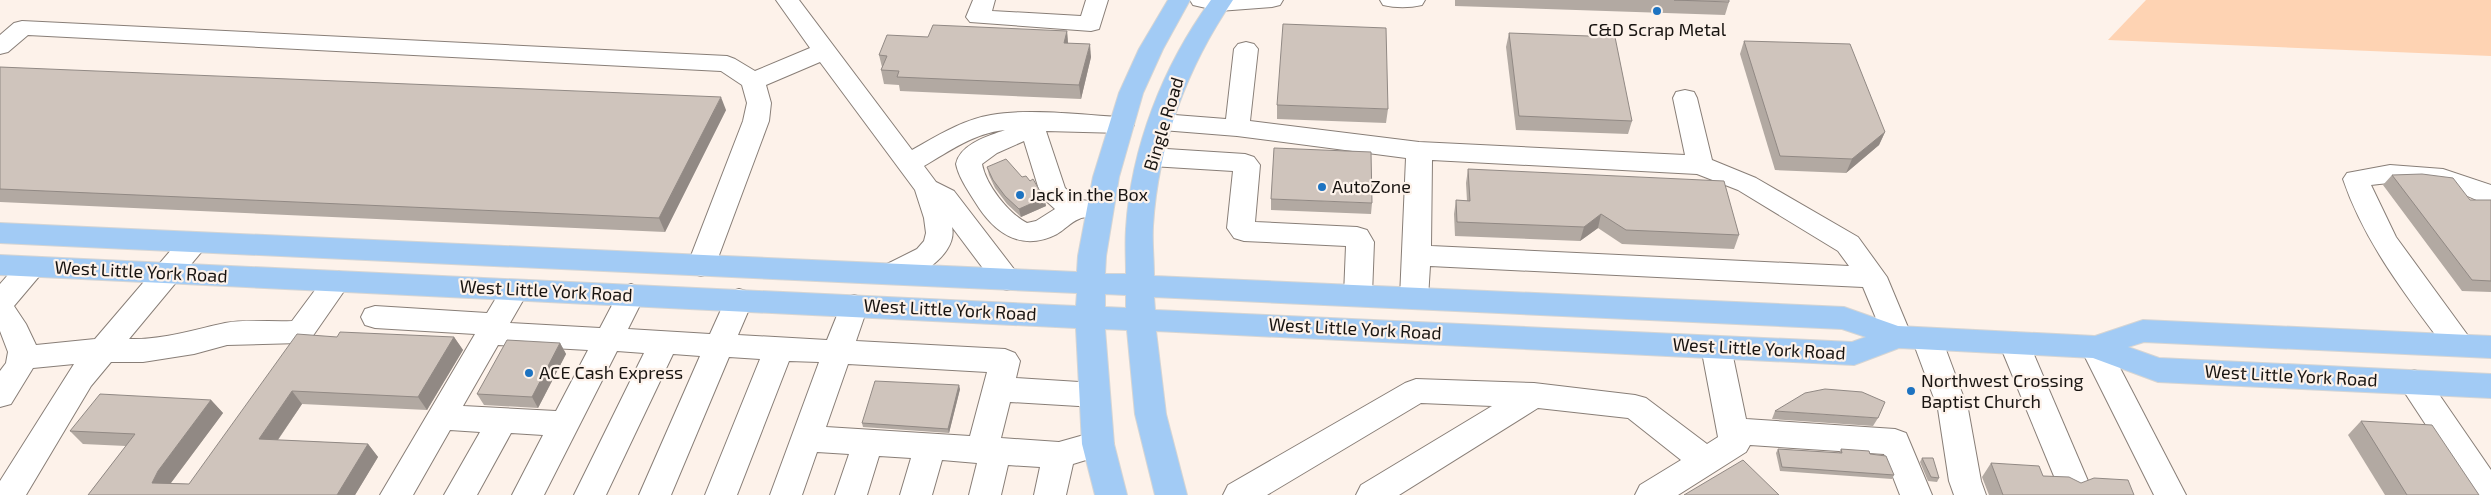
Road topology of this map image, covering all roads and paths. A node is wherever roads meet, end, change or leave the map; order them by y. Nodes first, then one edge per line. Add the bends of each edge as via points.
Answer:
1 (788, 0) edge
2 (984, 0) edge
3 (1097, 0) edge
4 (1179, 0) edge
5 (1272, 0) edge
6 (1391, 0) edge
7 (1414, 0) edge
8 (1214, 1) edge
9 (0, 48) edge
10 (1246, 49) dead end
11 (825, 51) junction
12 (753, 81) junction
13 (1685, 98) dead end
14 (1162, 122) junction
15 (1121, 125) junction
16 (1236, 128) junction
17 (1029, 129) junction
18 (1419, 151) junction
19 (1151, 157) junction
20 (908, 164) junction
21 (1700, 165) junction
22 (927, 188) junction
23 (2491, 196) edge
24 (1101, 210) junction
25 (1066, 215) junction
26 (0, 233) edge
27 (193, 243) junction
28 (1416, 255) junction
29 (647, 264) junction
30 (0, 265) edge
31 (701, 266) junction
32 (33, 267) junction
33 (168, 273) junction
34 (891, 274) junction
35 (1872, 277) junction
36 (1006, 280) junction
37 (337, 281) junction
38 (1090, 283) junction
39 (1140, 286) junction
40 (515, 290) junction
41 (631, 295) junction
42 (1358, 295) junction
43 (1414, 298) junction
44 (739, 300) junction
45 (0, 302) edge
46 (854, 306) junction
47 (1706, 310) junction
48 (375, 317) dead end
49 (1090, 317) junction
50 (1140, 318) junction
51 (492, 329) junction
52 (300, 332) junction
53 (1897, 337) junction
54 (608, 339) junction
55 (1927, 339) junction
56 (664, 342) junction
57 (2014, 344) junction
58 (720, 345) junction
59 (2458, 345) junction
60 (1716, 347) junction
61 (2095, 347) junction
62 (2491, 347) edge
63 (780, 348) junction
64 (103, 350) junction
65 (838, 351) junction
66 (8, 354) edge
67 (278, 362) edge
68 (2414, 382) junction
69 (2491, 386) edge
70 (999, 389) junction
71 (1094, 395) junction
72 (1534, 395) junction
73 (441, 417) junction
74 (502, 421) junction
75 (565, 424) junction
76 (1733, 432) junction
77 (807, 439) junction
78 (868, 443) junction
79 (1098, 444) junction
80 (930, 447) junction
81 (989, 451) junction
82 (1059, 456) junction
83 (1706, 461) junction
84 (2072, 481) edge
85 (9, 495) edge
86 (396, 495) edge
87 (460, 495) edge
88 (528, 495) edge
89 (590, 495) edge
90 (655, 495) edge
91 (721, 495) edge
92 (786, 495) edge
93 (852, 495) edge
94 (916, 495) edge
95 (985, 495) edge
96 (1050, 495) edge
97 (1111, 495) edge
98 (1170, 495) edge
99 (1239, 495) edge
100 (1372, 495) edge
101 (1652, 495) edge
102 (1916, 495) edge
103 (1970, 495) edge
104 (2170, 495) edge
105 (2490, 495) edge

1 - 11 street
2 - 3 street via 978,17 1091,24
4 - 15 main road, Bingle Road via 1147,58
5 - 8 street
6 - 7 street
8 - 14 main road, Bingle Road via 1179,70
9 - 12 street via 22,28 726,64
10 - 16 street
11 - 12 street
11 - 20 street
12 - 31 street via 759,103 756,121
13 - 21 street
14 - 16 street
14 - 19 main road, Bingle Road
15 - 17 street
15 - 24 main road, Bingle Road via 1106,177
16 - 18 street
17 - 20 street via 991,123 961,134
17 - 25 street via 1053,193
17 - 25 street via 970,159 971,173 1003,220 1015,230 1033,233
18 - 21 street
18 - 28 street
19 - 39 main road, Bingle Road via 1140,221
19 - 42 street via 1248,165 1241,228 1244,231 1357,237 1360,242
20 - 22 street
21 - 35 street via 1747,184 1848,244
22 - 34 street via 940,233 936,246 927,256
22 - 36 street via 945,198
23 - 59 street via 2445,178 2377,174 2356,179 2365,207 2382,237
24 - 25 street
24 - 38 main road, Bingle Road
26 - 27 main road, West Little York Road
27 - 29 main road, West Little York Road
27 - 33 street
28 - 35 street
28 - 43 street
29 - 31 main road, West Little York Road
29 - 41 main road
30 - 32 main road, West Little York Road
31 - 34 main road, West Little York Road
32 - 33 main road, West Little York Road
32 - 45 street
33 - 37 main road, West Little York Road
33 - 64 street
34 - 36 main road, West Little York Road
35 - 53 street
36 - 38 main road, West Little York Road
37 - 40 main road, West Little York Road
37 - 52 street
38 - 39 main road, West Little York Road
38 - 49 main road, Bingle Road
39 - 42 main road, West Little York Road
39 - 50 main road, Bingle Road
40 - 41 main road, West Little York Road
40 - 51 street
41 - 44 main road, West Little York Road
41 - 54 street
42 - 43 main road, West Little York Road
43 - 47 main road, West Little York Road
44 - 46 main road, West Little York Road
44 - 58 street
46 - 49 main road, West Little York Road
46 - 65 street
47 - 53 main road, West Little York Road via 1844,318
47 - 60 main road
48 - 51 street
49 - 50 main road, West Little York Road
49 - 71 main road, Bingle Road
50 - 60 main road, West Little York Road
50 - 98 main road, Bingle Road via 1148,408 1158,458
51 - 54 street
51 - 73 street
52 - 64 street via 227,334 144,351
52 - 67 street
53 - 55 main road, West Little York Road
53 - 60 main road, West Little York Road via 1854,354
54 - 56 street
54 - 75 street
55 - 57 main road, West Little York Road
55 - 103 street via 1954,409
56 - 58 street
56 - 89 street
57 - 61 main road, West Little York Road
57 - 84 street
58 - 63 street
58 - 90 street
59 - 61 main road, West Little York Road via 2144,331
59 - 62 main road, West Little York Road
60 - 76 street
61 - 68 main road, West Little York Road via 2158,370
61 - 104 street
63 - 65 street
63 - 91 street
64 - 66 street
64 - 85 street via 80,378
65 - 70 street via 1005,361
65 - 77 street
68 - 69 main road, West Little York Road
68 - 105 street
70 - 71 street
70 - 81 street
71 - 79 main road, Bingle Road
72 - 83 street via 1635,406
72 - 99 street via 1416,391
72 - 100 street
73 - 74 street
73 - 86 street
74 - 75 street
74 - 87 street
75 - 88 street
76 - 83 street via 1735,443
76 - 102 street via 1895,442
77 - 78 street
77 - 92 street
78 - 80 street
78 - 93 street
79 - 82 street
79 - 97 main road, Bingle Road
80 - 81 street
80 - 94 street
81 - 82 street
81 - 95 street
82 - 96 street
83 - 101 street

